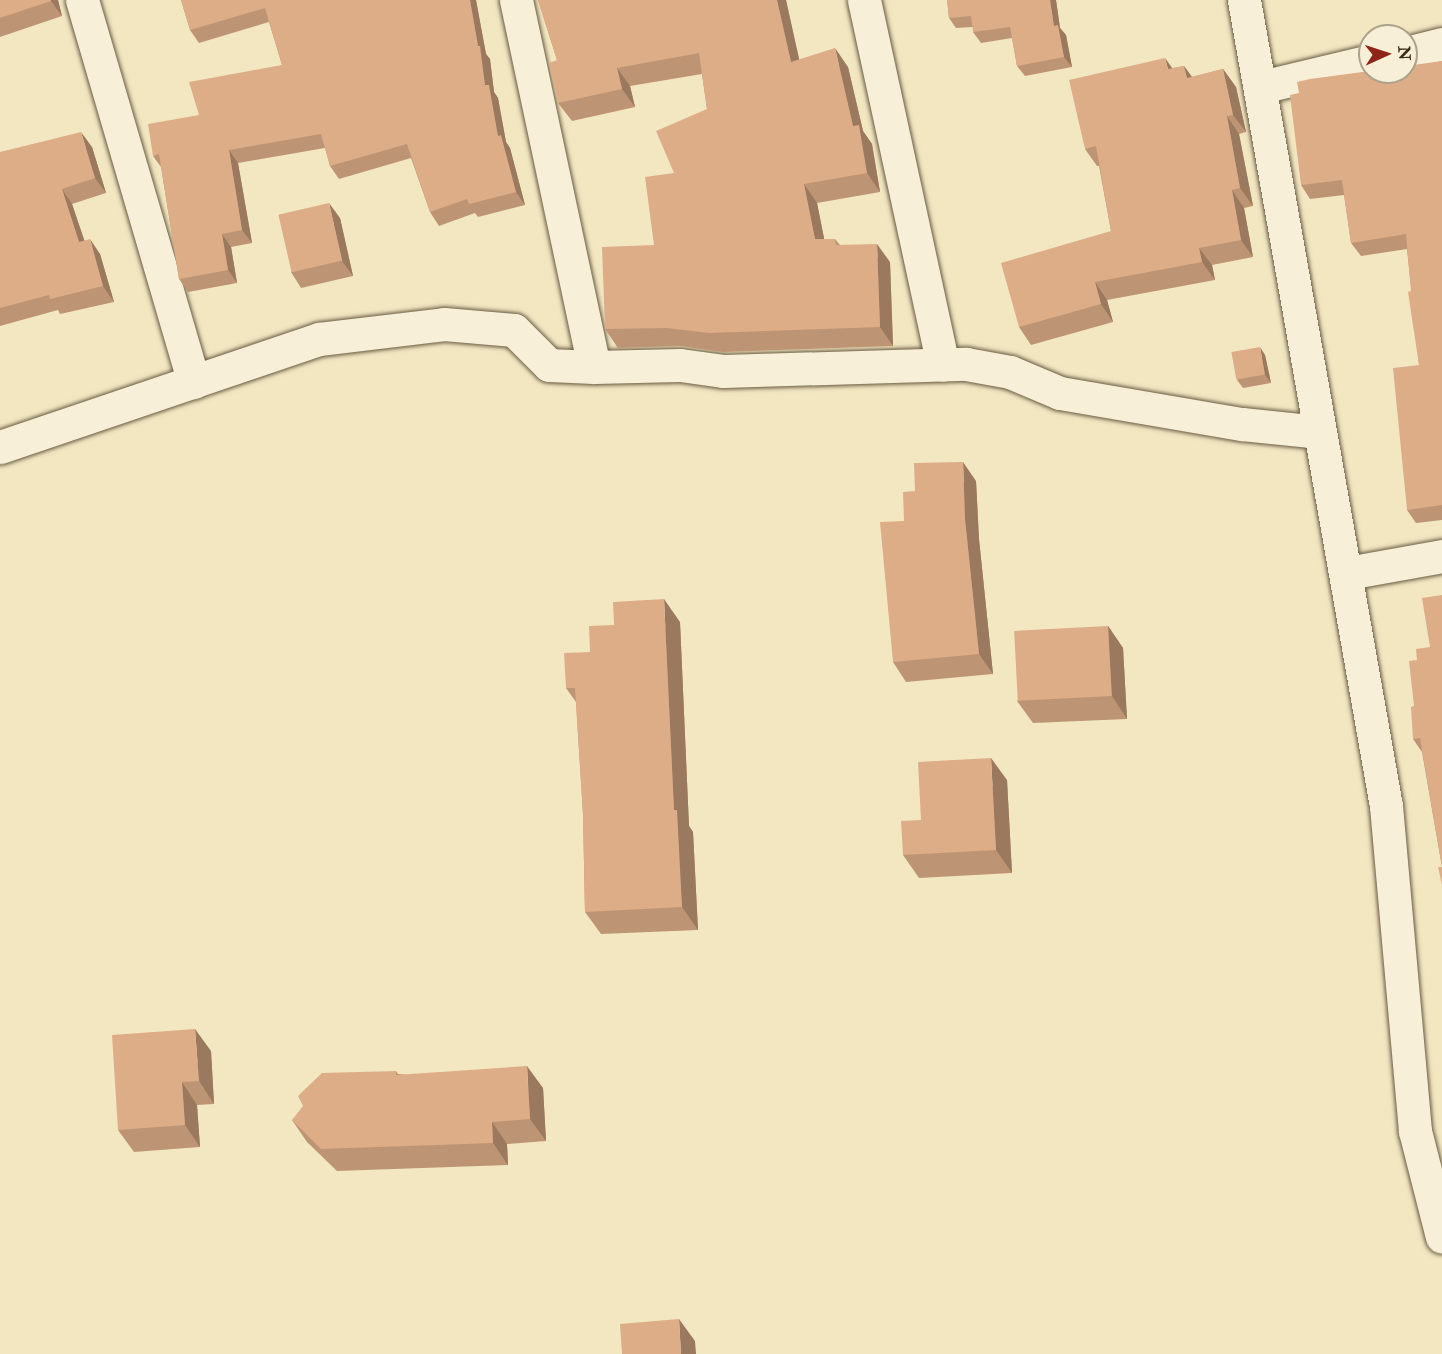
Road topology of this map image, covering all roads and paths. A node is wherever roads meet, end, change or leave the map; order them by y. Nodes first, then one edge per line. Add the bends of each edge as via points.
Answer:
1 (82, 0) edge
2 (516, 0) edge
3 (864, 0) edge
4 (1244, 0) edge
5 (1442, 44) edge
6 (1418, 50) edge
7 (1358, 64) edge
8 (1261, 87) junction
9 (943, 365) junction
10 (594, 367) junction
11 (194, 382) junction
12 (1319, 432) junction
13 (0, 447) edge
14 (1442, 556) edge
15 (1347, 573) junction
16 (1428, 1128) edge
17 (1442, 1237) edge

1 - 11 street
2 - 10 street
3 - 9 street
4 - 8 street
5 - 6 street
7 - 8 street
8 - 12 street
9 - 10 street via 723,371 680,365
9 - 12 street via 966,364 1010,372 1060,393 1242,424
10 - 11 street via 549,365 514,330 444,324 319,339
11 - 13 street
12 - 15 street
14 - 15 street
15 - 16 street via 1386,806
16 - 17 street

